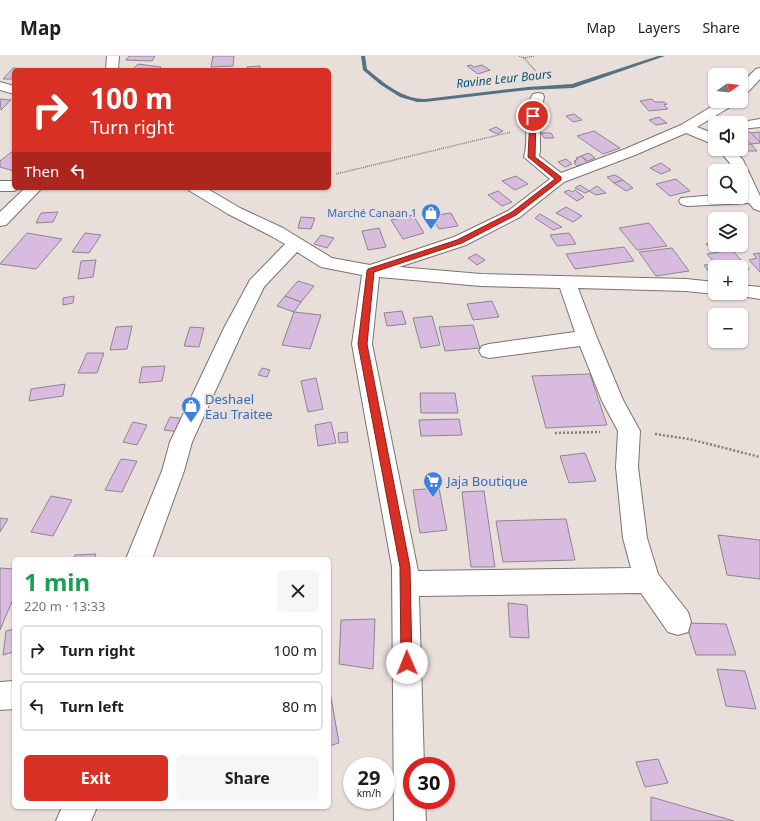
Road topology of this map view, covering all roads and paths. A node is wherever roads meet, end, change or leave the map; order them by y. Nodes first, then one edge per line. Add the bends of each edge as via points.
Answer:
1 (113, 56) edge
2 (519, 56) edge
3 (524, 58) dead end
4 (112, 68) edge
5 (760, 72) edge
6 (748, 84) edge
7 (0, 86) edge
8 (12, 89) edge
9 (538, 97) dead end
10 (719, 108) edge
11 (760, 123) edge
12 (748, 124) edge
13 (708, 127) edge
14 (533, 128) junction
15 (686, 128) junction
16 (708, 136) edge
17 (732, 156) edge
18 (738, 164) edge
19 (336, 174) dead end
20 (559, 179) junction
21 (748, 185) edge
22 (0, 186) edge
23 (12, 186) edge
24 (32, 190) edge
25 (198, 190) edge
26 (687, 201) dead end
27 (756, 202) edge
28 (0, 221) edge
29 (295, 244) junction
30 (371, 271) junction
31 (567, 282) junction
32 (708, 287) edge
33 (748, 292) edge
34 (760, 293) edge
35 (587, 338) junction
36 (489, 351) dead end
37 (629, 431) junction
38 (555, 434) dead end
39 (760, 457) edge
40 (139, 557) edge
41 (646, 580) junction
42 (405, 584) junction
43 (678, 622) dead end
44 (12, 695) edge
45 (0, 696) edge
46 (80, 809) edge
47 (72, 821) edge
48 (410, 821) edge

1 - 4 street
2 - 3 path
5 - 6 street
7 - 8 street
9 - 14 street
10 - 15 street
11 - 12 street
13 - 15 street
14 - 19 path
14 - 20 street via 532,157
15 - 16 street
15 - 20 street
17 - 18 street
20 - 30 street via 514,214 460,241
21 - 27 street
22 - 23 street
24 - 28 street
25 - 29 street
26 - 27 street
29 - 30 street via 327,263
29 - 40 street via 256,284 234,328 181,442 173,471
30 - 31 street via 481,280
30 - 42 street via 362,344 405,567
31 - 32 street
31 - 35 street
33 - 34 street
35 - 36 street
35 - 37 street via 613,401
37 - 38 path
37 - 39 path via 689,439
37 - 41 street via 627,467 635,538
41 - 42 street
41 - 43 street
42 - 48 street
44 - 45 street
46 - 47 street

